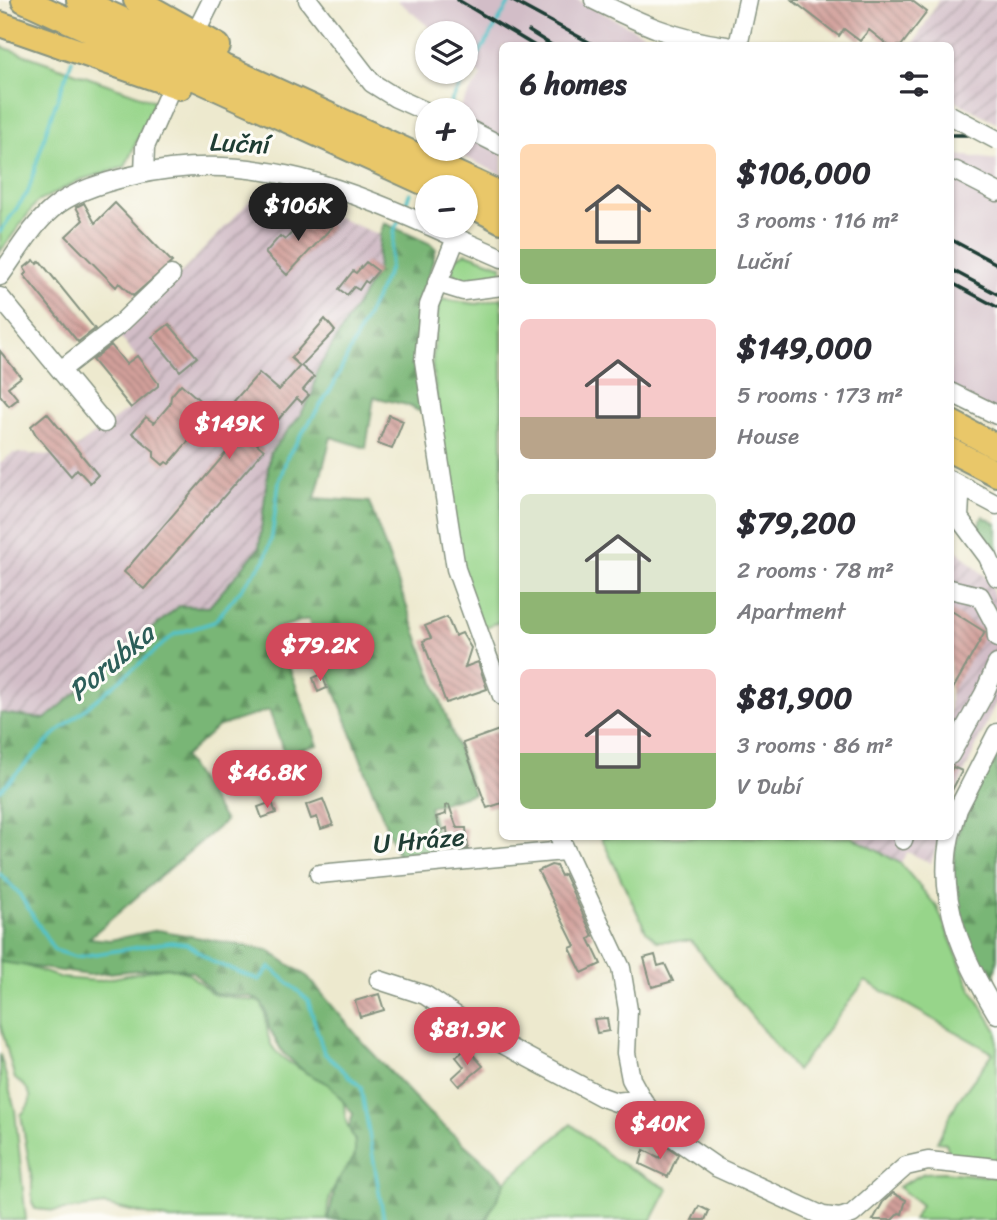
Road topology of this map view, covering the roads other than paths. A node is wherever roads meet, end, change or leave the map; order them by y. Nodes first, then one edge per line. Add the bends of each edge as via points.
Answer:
1 (24, 0) edge
2 (79, 0) edge
3 (136, 0) edge
4 (212, 0) edge
5 (308, 0) edge
6 (594, 0) edge
7 (748, 0) edge
8 (201, 22) dead end
9 (0, 24) edge
10 (699, 42) edge
11 (739, 42) edge
12 (167, 97) dead end
13 (415, 107) edge
14 (954, 117) edge
15 (478, 134) edge
16 (997, 140) edge
17 (499, 144) edge
18 (385, 152) junction
19 (956, 172) dead end
20 (144, 173) junction
21 (417, 175) edge
22 (997, 192) edge
23 (499, 194) edge
24 (478, 208) edge
25 (499, 219) edge
26 (415, 221) edge
27 (456, 238) joint
28 (499, 257) edge
29 (171, 275) dead end
30 (0, 276) edge
31 (437, 283) junction
32 (499, 286) edge
33 (0, 297) edge
34 (62, 369) junction
35 (954, 394) edge
36 (997, 415) edge
37 (104, 423) dead end
38 (954, 424) edge
39 (997, 447) edge
40 (954, 452) edge
41 (997, 474) edge
42 (958, 484) edge
43 (997, 505) edge
44 (997, 578) edge
45 (954, 590) edge
46 (997, 638) edge
47 (997, 664) edge
48 (499, 688) edge
49 (997, 733) edge
50 (954, 748) edge
51 (954, 822) edge
52 (949, 840) edge
53 (561, 844) edge
54 (319, 874) dead end
55 (379, 980) dead end
56 (997, 1014) edge
57 (642, 1099) junction
58 (997, 1168) edge

1 - 18 highway
2 - 18 highway
3 - 18 highway via 309,92
4 - 8 street
5 - 13 street via 372,83
6 - 10 street via 654,30
7 - 11 street
9 - 18 highway via 201,95 332,152
12 - 20 street via 145,147
14 - 16 street, bridge
15 - 17 street
18 - 21 highway
18 - 23 highway via 461,175
19 - 22 street
20 - 26 street, Luční via 235,166 279,171
20 - 30 street, Luční via 93,187 52,209
24 - 25 highway
27 - 28 street, Luční
27 - 31 street
29 - 34 street via 120,324
31 - 32 street via 463,290
31 - 48 street via 429,305 424,361 431,418 456,569
33 - 34 street
34 - 37 street
35 - 36 street
38 - 39 highway
40 - 41 highway
42 - 43 street
42 - 44 street via 959,518 988,557
45 - 46 street via 980,596 996,625
47 - 50 street
49 - 51 street
52 - 56 street via 945,869 951,919 974,976
53 - 54 street, U Hráze
53 - 57 street via 621,968 628,1010 626,1053 631,1079
55 - 57 street via 425,995 482,1033 602,1097 616,1102
57 - 58 street via 664,1131 716,1167 824,1216 852,1214 906,1166 928,1161

